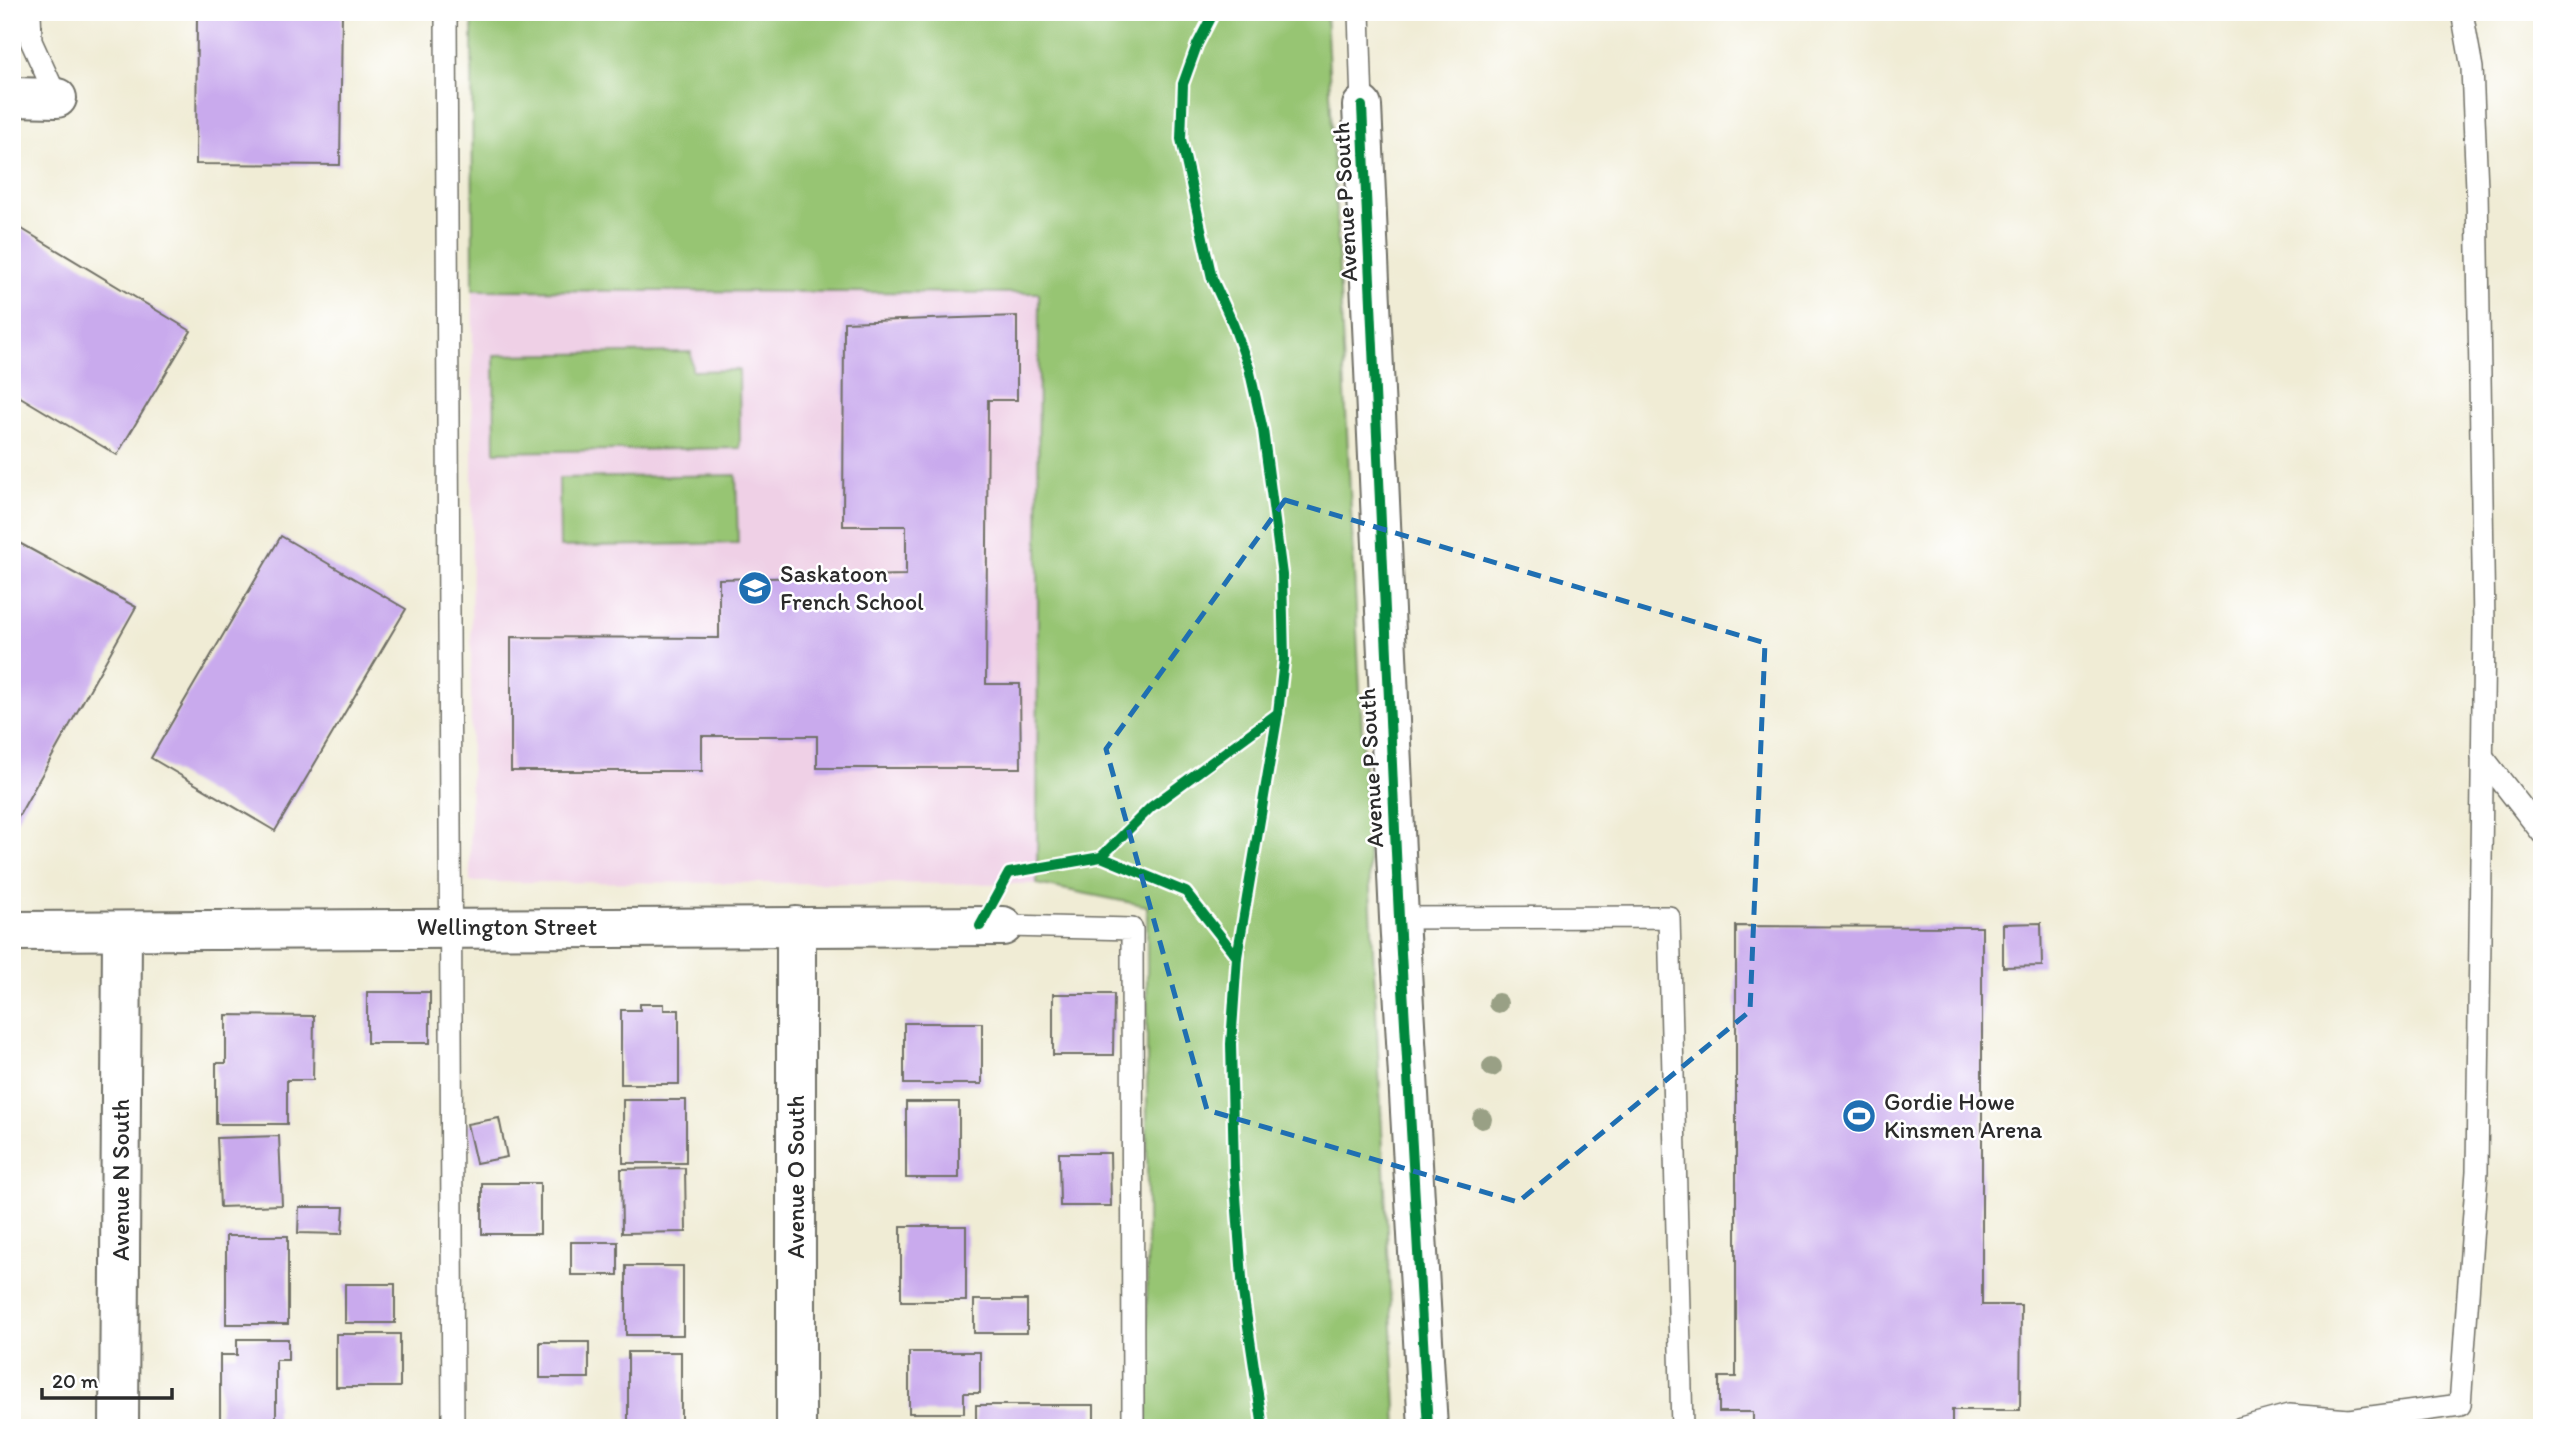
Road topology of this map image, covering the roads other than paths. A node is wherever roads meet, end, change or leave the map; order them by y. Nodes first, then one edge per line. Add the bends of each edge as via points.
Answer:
1 (30, 12) edge
2 (446, 12) edge
3 (1359, 12) edge
4 (2462, 12) edge
5 (12, 97) edge
6 (57, 98) joint
7 (1362, 106) joint
8 (2482, 756) junction
9 (2542, 833) edge
10 (1399, 918) junction
11 (796, 926) junction
12 (1003, 926) joint
13 (449, 927) junction
14 (12, 931) edge
15 (122, 931) junction
16 (2349, 1424) edge
17 (120, 1428) edge
18 (453, 1428) edge
19 (796, 1428) edge
20 (1133, 1428) edge
21 (1428, 1428) edge
22 (1682, 1428) edge
23 (2241, 1428) edge

1 - 6 lane via 30,41
2 - 13 lane
3 - 7 lane
4 - 8 lane via 2472,68 2477,189
5 - 6 street
7 - 10 street, Avenue P South
8 - 9 lane
8 - 16 lane via 2477,1171 2460,1405
10 - 21 street, Avenue P South
10 - 22 lane via 1669,917
11 - 12 street, Wellington Street
11 - 13 street, Wellington Street
11 - 19 street, Avenue O South
12 - 20 lane via 1132,929
13 - 15 street, Wellington Street
13 - 18 lane
14 - 15 street, Wellington Street
15 - 17 street, Avenue N South
16 - 23 lane via 2290,1415

